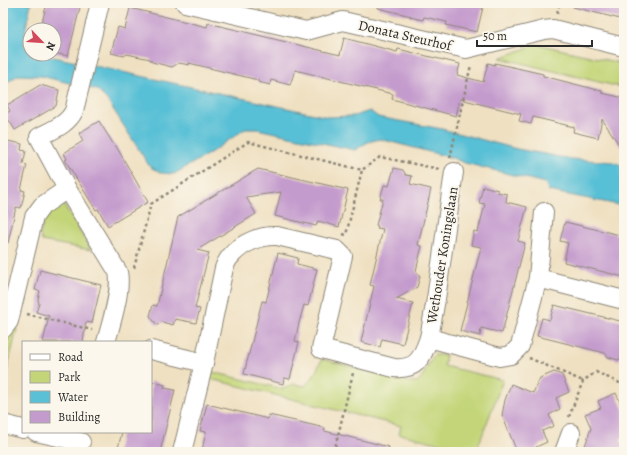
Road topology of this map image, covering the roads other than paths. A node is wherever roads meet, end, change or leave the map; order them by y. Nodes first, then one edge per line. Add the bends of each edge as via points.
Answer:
1 (100, 3) edge
2 (185, 3) edge
3 (624, 47) edge
4 (452, 169) road end
5 (67, 189) junction
6 (544, 212) dead end
7 (538, 278) junction
8 (624, 300) edge
9 (3, 329) edge
10 (429, 338) junction
11 (110, 339) edge
12 (152, 350) edge
13 (204, 363) junction
14 (3, 424) edge
15 (22, 429) edge
16 (40, 433) edge
17 (571, 433) road end
18 (81, 442) edge
19 (182, 452) edge
20 (564, 452) edge

1 - 5 street via 74,111 65,123 39,138
2 - 3 street, Donata Steurhof via 306,31 343,21 466,49 553,29
4 - 10 street, Wethouder Koningslaan
5 - 9 street via 42,206 34,218 9,321
5 - 11 street via 118,272
6 - 7 street
7 - 8 street
7 - 10 street, Wethouder Koningslaan via 520,346 511,356 500,357
10 - 13 street, Wethouder Koningslaan via 422,356 404,369 321,349 343,256 337,250 270,235 258,238 238,249 224,268
12 - 13 street
13 - 19 street
14 - 15 street
16 - 18 street
17 - 20 street

